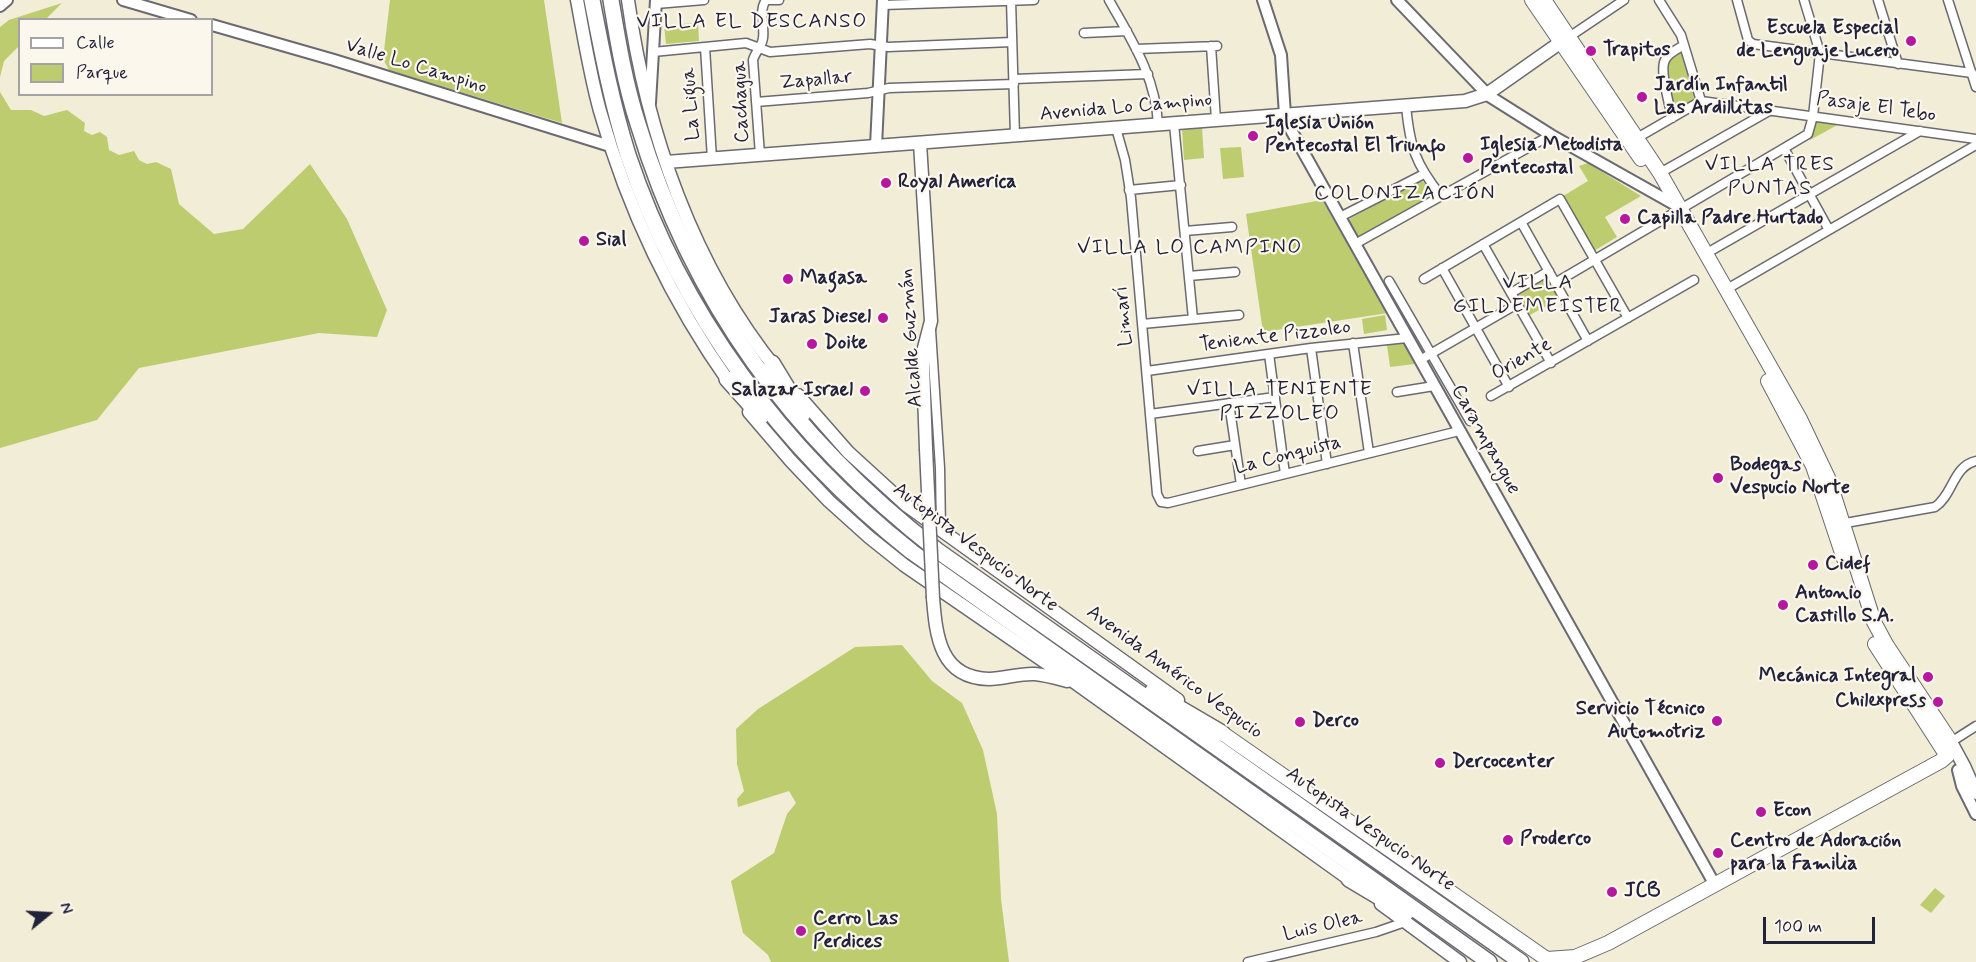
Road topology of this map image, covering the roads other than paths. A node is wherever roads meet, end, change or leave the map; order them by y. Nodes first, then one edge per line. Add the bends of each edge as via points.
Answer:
1 (8, 0) edge
2 (123, 0) edge
3 (577, 0) edge
4 (592, 0) edge
5 (611, 0) edge
6 (628, 0) edge
7 (704, 0) edge
8 (767, 0) edge
9 (779, 0) edge
10 (1011, 0) edge
11 (1034, 0) edge
12 (1109, 0) edge
13 (1263, 0) edge
14 (1397, 0) edge
15 (1532, 0) edge
16 (1544, 0) edge
17 (1624, 0) edge
18 (1659, 0) edge
19 (1737, 0) edge
20 (1804, 0) edge
21 (1878, 0) edge
22 (1948, 0) edge
23 (669, 1) edge
24 (656, 2) edge
25 (883, 3) edge
26 (0, 6) edge
27 (184, 18) edge
28 (213, 25) edge
29 (1126, 32) junction
30 (1084, 33) dead end
31 (1565, 39) junction
32 (1012, 42) junction
33 (1684, 45) junction
34 (881, 46) junction
35 (705, 47) junction
36 (759, 48) junction
37 (1136, 49) junction
38 (653, 52) junction
39 (1820, 53) junction
40 (1898, 64) junction
41 (1972, 73) junction
42 (1148, 74) junction
43 (1014, 81) junction
44 (1976, 87) edge
45 (879, 91) junction
46 (1487, 94) junction
47 (756, 102) junction
48 (1701, 102) junction
49 (1406, 106) junction
50 (650, 109) junction
51 (1769, 110) junction
52 (1285, 115) junction
53 (1813, 116) junction
54 (1672, 118) junction
55 (1216, 120) junction
56 (1174, 124) junction
57 (1158, 125) junction
58 (1116, 128) junction
59 (1920, 131) junction
60 (1551, 135) junction
61 (1016, 136) junction
62 (1637, 138) junction
63 (1976, 139) edge
64 (920, 143) junction
65 (1976, 145) edge
66 (610, 146) junction
67 (876, 146) junction
68 (1785, 150) junction
69 (760, 155) junction
70 (712, 159) junction
71 (666, 162) junction
72 (1660, 173) junction
73 (1424, 174) junction
74 (1181, 185) junction
75 (1130, 190) junction
76 (1809, 194) junction
77 (1441, 196) junction
78 (1675, 207) junction
79 (1340, 217) junction
80 (1521, 222) junction
81 (1232, 227) dead end
82 (1829, 230) junction
83 (1185, 231) junction
84 (1355, 244) junction
85 (1483, 244) junction
86 (1707, 253) junction
87 (1594, 260) junction
88 (1442, 268) junction
89 (1549, 271) junction
90 (1235, 272) dead end
91 (1189, 276) junction
92 (1424, 279) dead end
93 (1694, 280) dead end
94 (1389, 281) dead end
95 (1555, 283) junction
96 (1727, 289) junction
97 (1511, 293) junction
98 (1517, 304) junction
99 (1239, 315) dead end
100 (1628, 318) junction
101 (1193, 319) junction
102 (931, 321) junction
103 (1142, 324) junction
104 (1476, 328) junction
105 (1407, 338) junction
106 (1588, 341) junction
107 (1353, 344) junction
108 (1311, 348) junction
109 (1269, 354) junction
110 (1431, 354) junction
111 (1420, 360) junction
112 (772, 363) junction
113 (1551, 363) junction
114 (1146, 371) junction
115 (727, 380) junction
116 (1434, 386) junction
117 (1509, 387) junction
118 (1397, 392) dead end
119 (1491, 396) dead end
120 (1275, 397) junction
121 (1229, 403) junction
122 (1150, 414) junction
123 (1470, 421) dead end
124 (1459, 430) junction
125 (1235, 445) junction
126 (1198, 451) dead end
127 (1369, 453) junction
128 (1976, 461) edge
129 (1327, 464) junction
130 (846, 472) junction
131 (1285, 474) junction
132 (1241, 485) junction
133 (837, 488) junction
134 (1161, 502) joint
135 (1838, 525) junction
136 (941, 531) junction
137 (1102, 668) junction
138 (1077, 684) junction
139 (1976, 726) edge
140 (1222, 733) junction
141 (1949, 749) junction
142 (1961, 768) junction
143 (1973, 782) edge
144 (1976, 793) edge
145 (1976, 814) edge
146 (1349, 879) junction
147 (1714, 885) junction
148 (1405, 922) junction
149 (1608, 943) junction
150 (1435, 944) junction
151 (1469, 948) junction
152 (1549, 961) edge
153 (1248, 962) edge
154 (1448, 962) edge
155 (1460, 962) edge
156 (1489, 962) edge
157 (1521, 962) edge
158 (1589, 962) edge

1 - 26 street
2 - 27 street
3 - 66 main road
4 - 133 highway, Autopista Vespucio Norte via 609,86 628,154 682,280 718,343 761,403
5 - 130 highway, Autopista Vespucio Norte via 641,135 691,260 755,365 801,424
6 - 50 main road, Avenida Américo Vespucio
7 - 23 street
8 - 9 street
8 - 36 street, Cachagua via 762,9 764,37
10 - 11 street
10 - 25 street
10 - 32 street
12 - 29 street
13 - 52 street, Carampangue via 1281,55
14 - 46 street
15 - 31 main road
16 - 31 main road
17 - 31 street
18 - 33 street via 1677,26
19 - 39 street via 1751,44
20 - 39 street
21 - 40 street
22 - 41 street
23 - 24 street
24 - 38 street
25 - 34 street
28 - 66 street, Valle Lo Campino
29 - 30 street
29 - 37 street
31 - 46 main road, Avenida Lo Campino
31 - 62 main road
31 - 78 main road
32 - 34 street
32 - 43 street
33 - 48 street
33 - 54 street via 1663,63
34 - 36 street via 770,52
34 - 45 street
35 - 36 street via 746,44
35 - 38 street
35 - 70 street, La Ligua
36 - 47 street, Cachagua via 753,60
37 - 42 street
37 - 55 street via 1214,46
38 - 50 street
39 - 40 street
39 - 53 street
40 - 41 street
41 - 44 street
42 - 43 street, Zapallar
42 - 57 street via 1156,99
43 - 45 street, Zapallar
43 - 61 street
45 - 47 street, Zapallar
45 - 67 street
46 - 49 main road, Avenida Lo Campino via 1465,101
46 - 60 street
47 - 69 street, Cachagua
48 - 51 street, Pasaje El Tebo
48 - 54 street
49 - 52 main road, Avenida Lo Campino
49 - 73 street via 1411,141
50 - 71 main road, Avenida Américo Vespucio
51 - 53 street, Pasaje El Tebo
51 - 72 street
52 - 55 main road, Avenida Lo Campino
52 - 79 street, Carampangue
53 - 59 street, Pasaje El Tebo
53 - 68 street via 1808,134
54 - 62 street
55 - 56 main road, Avenida Lo Campino
56 - 57 main road, Avenida Lo Campino
56 - 74 street
57 - 58 main road, Avenida Lo Campino
58 - 61 main road, Avenida Lo Campino
58 - 75 street, Limarí
59 - 63 street, Pasaje El Tebo
59 - 76 street
60 - 77 street
60 - 78 street
61 - 64 main road, Avenida Lo Campino
62 - 72 main road
64 - 67 main road, Avenida Lo Campino
64 - 102 main road, Alcalde Guzmán
65 - 82 street
66 - 115 main road via 666,280
67 - 69 main road, Avenida Lo Campino
68 - 76 street
68 - 78 street
69 - 70 main road, Avenida Lo Campino
70 - 71 main road, Avenida Lo Campino
71 - 112 main road, Avenida Américo Vespucio via 715,274
72 - 78 main road
73 - 77 street
73 - 79 street
74 - 75 street
74 - 83 street
75 - 103 street, Limarí
76 - 82 street
76 - 86 street
77 - 84 street
78 - 86 main road
78 - 87 street
78 - 135 main road via 1805,449
79 - 84 street, Carampangue
80 - 85 street
80 - 87 street via 1560,199
80 - 89 street
81 - 83 street
82 - 96 street
83 - 91 street
84 - 105 street, Carampangue
85 - 88 street
85 - 97 street
86 - 96 main road
87 - 95 street
87 - 100 street
88 - 92 street
88 - 104 street
89 - 95 street
89 - 97 street
90 - 91 street
91 - 101 street
93 - 100 street, Oriente
94 - 110 street, Carampangue
95 - 106 street
96 - 135 main road via 1818,454
97 - 98 street
98 - 104 street
98 - 113 street
99 - 101 street
100 - 106 street, Oriente
101 - 103 street
102 - 136 street, Alcalde Guzmán
102 - 138 main road, bridge via 923,366 933,598 939,644 947,659 973,676 987,679 1037,674
103 - 114 street, Limarí
104 - 110 street
104 - 117 street
105 - 107 street, Teniente Pizzoleo
105 - 111 street, Carampangue
106 - 113 street, Oriente
107 - 108 street, Teniente Pizzoleo
107 - 127 street
108 - 109 street, Teniente Pizzoleo
108 - 129 street
109 - 114 street, Teniente Pizzoleo
109 - 120 street
110 - 111 street
110 - 123 street, Carampangue
111 - 116 street, Carampangue
112 - 130 highway via 810,425
112 - 136 main road, Avenida Américo Vespucio via 853,457
113 - 117 street, Oriente
114 - 122 street, Limarí
115 - 133 highway via 794,452
115 - 138 main road via 791,461 869,537 904,566
116 - 118 street
116 - 124 street, Carampangue
117 - 119 street, Oriente
120 - 121 street
120 - 131 street
121 - 122 street
121 - 125 street
122 - 134 street, Limarí
124 - 127 street, La Conquista
124 - 147 street, Carampangue
125 - 126 street
125 - 132 street
127 - 129 street, La Conquista
128 - 135 street via 1964,466 1935,507
129 - 131 street, La Conquista
130 - 137 highway, Autopista Vespucio Norte via 930,544
131 - 132 street, La Conquista
132 - 134 street, La Conquista
133 - 151 highway, Autopista Vespucio Norte via 946,578
135 - 141 main road via 1856,600 1868,631
136 - 140 main road, Avenida Américo Vespucio
137 - 140 highway
137 - 157 highway, Autopista Vespucio Norte
138 - 146 main road
139 - 141 street
140 - 152 main road, Avenida Américo Vespucio
141 - 142 main road
141 - 147 main road
142 - 143 main road
142 - 145 street via 1962,786
143 - 144 main road
146 - 148 main road
146 - 151 highway
147 - 149 main road
148 - 150 main road
148 - 153 street, Luis Olea
149 - 152 main road via 1575,957
149 - 158 main road
150 - 154 street
150 - 155 main road
151 - 156 highway, Autopista Vespucio Norte

